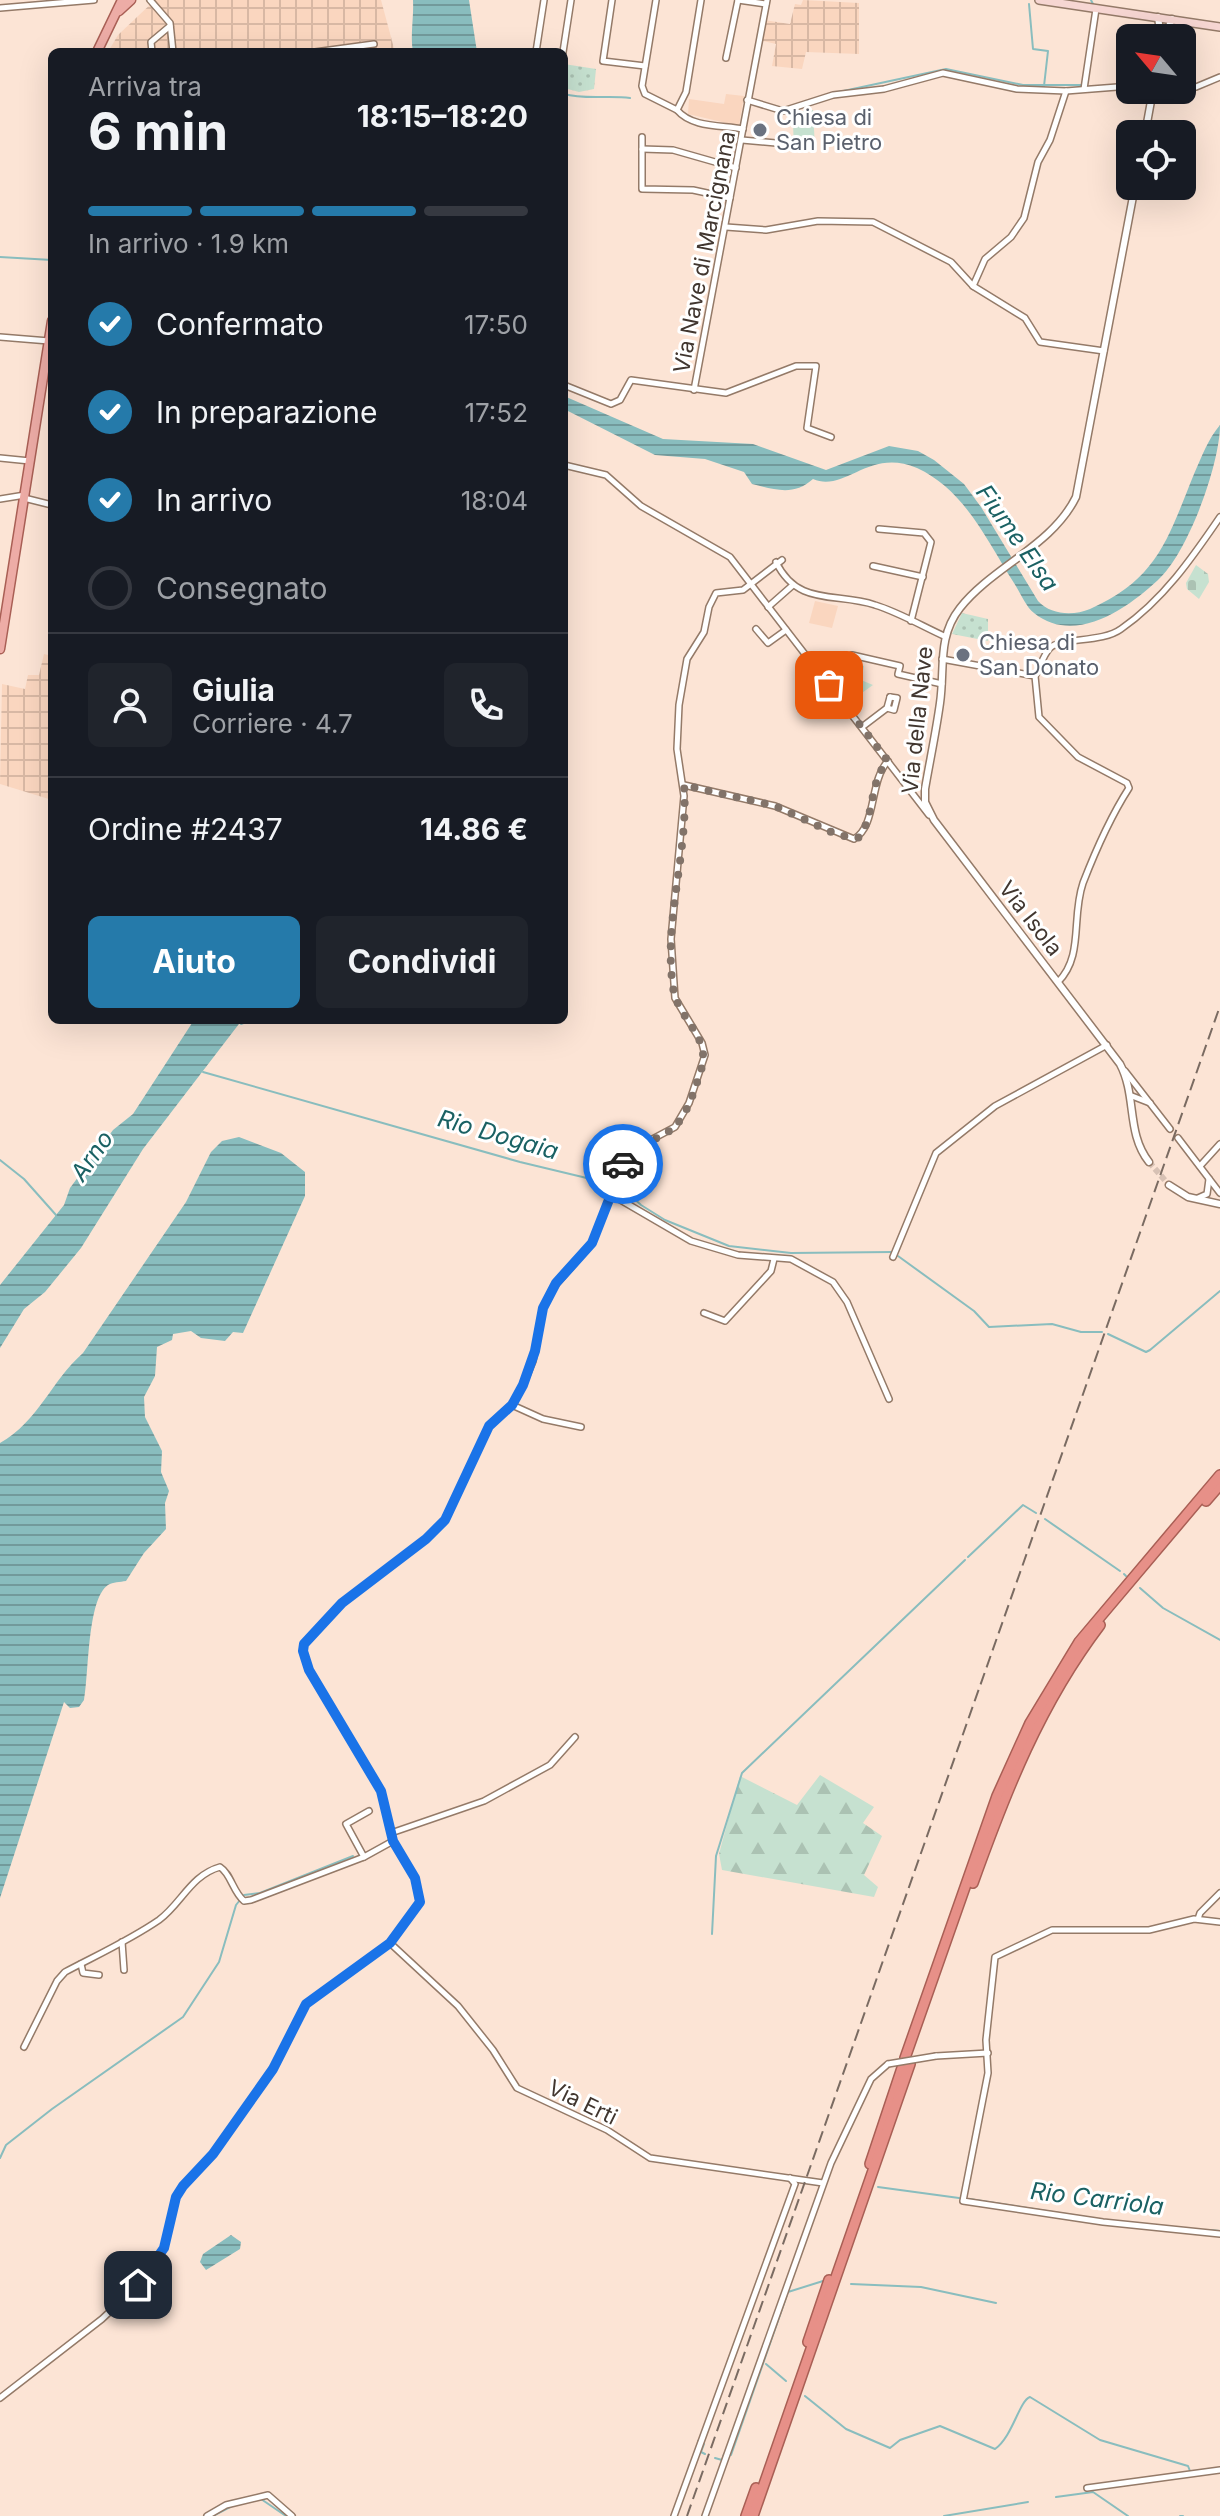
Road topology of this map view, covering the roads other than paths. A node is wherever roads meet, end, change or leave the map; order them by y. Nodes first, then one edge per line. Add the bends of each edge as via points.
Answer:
1 (94, 0) edge
2 (122, 0) edge
3 (131, 0) edge
4 (150, 0) edge
5 (544, 0) edge
6 (571, 0) edge
7 (612, 0) edge
8 (656, 0) edge
9 (701, 0) edge
10 (738, 0) edge
11 (1039, 0) edge
12 (767, 2) edge
13 (0, 8) edge
14 (1096, 9) junction
15 (1158, 17) junction
16 (113, 18) junction
17 (1172, 19) junction
18 (1160, 24) edge
19 (1170, 24) edge
20 (170, 26) junction
21 (1220, 27) edge
22 (374, 44) dead end
23 (99, 48) edge
24 (152, 48) edge
25 (173, 48) edge
26 (362, 48) edge
27 (537, 48) edge
28 (564, 48) edge
29 (726, 58) dead end
30 (645, 66) junction
31 (1220, 77) edge
32 (1116, 87) edge
33 (1196, 87) edge
34 (1084, 89) junction
35 (1066, 91) junction
36 (747, 100) junction
37 (677, 110) junction
38 (743, 129) junction
39 (642, 137) dead end
40 (742, 140) junction
41 (776, 143) dead end
42 (642, 149) junction
43 (736, 168) junction
44 (730, 198) junction
45 (1132, 200) edge
46 (726, 227) junction
47 (973, 286) junction
48 (0, 337) edge
49 (48, 341) edge
50 (48, 347) edge
51 (1105, 351) junction
52 (568, 387) edge
53 (694, 390) junction
54 (831, 437) dead end
55 (0, 458) edge
56 (30, 461) junction
57 (568, 466) edge
58 (25, 496) junction
59 (0, 499) edge
60 (48, 504) edge
61 (1220, 517) edge
62 (879, 529) dead end
63 (873, 566) dead end
64 (923, 577) junction
65 (752, 584) junction
66 (793, 585) junction
67 (768, 607) junction
68 (911, 621) junction
69 (756, 629) dead end
70 (786, 630) junction
71 (944, 636) junction
72 (0, 649) edge
73 (852, 655) dead end
74 (942, 659) junction
75 (1035, 676) junction
76 (942, 684) junction
77 (887, 708) dead end
78 (862, 727) junction
79 (888, 761) junction
80 (684, 785) junction
81 (908, 787) junction
82 (925, 791) junction
83 (913, 794) junction
84 (934, 820) junction
85 (1058, 982) junction
86 (1107, 1045) junction
87 (1120, 1064) junction
88 (1132, 1096) junction
89 (1142, 1098) junction
90 (1133, 1114) junction
91 (1170, 1129) dead end
92 (1178, 1138) dead end
93 (1220, 1144) edge
94 (1149, 1162) tunnel mouth
95 (1200, 1166) junction
96 (1169, 1185) tunnel mouth
97 (1214, 1189) edge
98 (614, 1192) junction
99 (1196, 1199) junction
100 (1211, 1201) junction
101 (1220, 1204) edge
102 (893, 1257) dead end
103 (774, 1259) junction
104 (704, 1313) dead end
105 (889, 1399) dead end
106 (512, 1405) junction
107 (581, 1427) dead end
108 (1220, 1475) edge
109 (1220, 1485) edge
110 (575, 1737) dead end
111 (369, 1811) dead end
112 (391, 1833) junction
113 (393, 1841) junction
114 (364, 1857) junction
115 (1220, 1893) edge
116 (1198, 1919) junction
117 (1220, 1922) edge
118 (122, 1942) junction
119 (390, 1943) junction
120 (81, 1964) junction
121 (124, 1970) dead end
122 (99, 1975) dead end
123 (24, 2047) dead end
124 (988, 2053) junction
125 (908, 2061) junction
126 (789, 2177) junction
127 (823, 2183) junction
128 (1220, 2234) edge
129 (0, 2398) edge
130 (1220, 2470) edge
131 (1087, 2488) dead end
132 (207, 2516) edge
133 (292, 2516) edge
134 (674, 2516) edge
135 (705, 2516) edge
136 (746, 2516) edge
137 (753, 2516) edge

1 - 13 street
2 - 16 main road
3 - 16 main road
4 - 20 street
5 - 27 street
6 - 28 street
7 - 30 street via 603,61
8 - 30 street
9 - 37 street via 686,92
10 - 12 street
10 - 29 street
11 - 14 main road
12 - 36 street, Via Nave di Marcignana
14 - 15 main road
14 - 34 street
15 - 17 main road
15 - 18 street
16 - 23 main road
17 - 19 street
17 - 21 main road
20 - 24 street via 151,42
20 - 25 street
22 - 26 street
30 - 37 street via 645,94
31 - 33 street
32 - 34 street
34 - 35 street
35 - 36 street via 1017,89 943,73 884,89 833,95 783,111
35 - 47 street via 1038,162 1024,218 985,259
36 - 38 street, Via Nave di Marcignana
37 - 38 street via 686,120
38 - 40 street, Via Nave di Marcignana
39 - 42 street
40 - 41 street
40 - 43 street, Via Nave di Marcignana
42 - 43 street via 673,150
42 - 44 street via 642,189 693,190
43 - 44 street, Via Nave di Marcignana
44 - 46 street, Via Nave di Marcignana
45 - 51 street, Via della Nave
46 - 47 street via 766,230 818,221 873,222 936,252
46 - 53 street, Via Nave di Marcignana
47 - 51 street via 1025,318 1040,342
48 - 49 street
50 - 56 main road
51 - 71 street, Via della Nave via 1076,497 1058,522 959,609
52 - 53 street via 611,404 634,379
53 - 54 street, Via Nave di Marcignana via 726,393 796,366 816,366 807,428
55 - 56 street
56 - 58 main road
57 - 65 street, Via Isola via 612,478 641,506 730,557
58 - 59 street
58 - 60 street
58 - 72 main road
61 - 75 street via 1175,580 1123,628 1099,640 1055,645
62 - 64 street via 929,537
63 - 64 street
64 - 68 street
65 - 66 street via 779,561
65 - 67 street, Via Isola
65 - 80 street via 716,593 704,632 687,659 678,734
66 - 67 street
66 - 68 street via 818,598 869,603
67 - 70 street, Via Isola
68 - 71 street
69 - 70 street via 768,643
70 - 78 street, Via Isola
71 - 74 street, Via della Nave
73 - 76 street via 900,666 898,674
74 - 75 street
74 - 76 street, Via della Nave
75 - 85 street via 1039,717 1078,757 1122,779 1129,788 1084,882 1074,926 1074,960
76 - 82 street, Via della Nave
77 - 78 street
78 - 79 street, Via Isola
79 - 80 street via 879,773 861,835 854,839 775,806
79 - 81 street, Via Isola
80 - 98 street via 672,974 678,1007 705,1055 675,1127 630,1151
81 - 82 street
81 - 83 street, Via Isola
82 - 83 street
82 - 84 street, Via della Nave
83 - 84 street, Via Isola
84 - 85 street, Via Isola
85 - 86 street, Via Isola
86 - 87 street, Via Isola
86 - 102 street via 995,1106 936,1153
87 - 88 street, Via Isola
87 - 89 street, Via Isola
88 - 89 street via 1137,1091
88 - 90 street, Via Isola
89 - 90 street
89 - 91 street, Via Isola
90 - 94 street, Via Isola via 1137,1144
92 - 95 street
93 - 95 street
95 - 97 street
96 - 99 street
97 - 99 street
97 - 100 street
98 - 103 street via 691,1241 726,1253
98 - 106 street via 587,1251 546,1301 533,1361
99 - 100 street
100 - 101 street
103 - 104 street via 771,1271 725,1321
103 - 105 street via 791,1259 841,1289
106 - 107 street
106 - 112 street via 489,1426 445,1520 342,1603 304,1644 309,1670 381,1791
108 - 125 highway via 1079,1642 1030,1723 997,1796
109 - 125 highway via 1097,1630 1037,1724 1003,1797
110 - 112 street via 550,1765 484,1801
111 - 114 street via 346,1824
112 - 113 street
113 - 114 street
113 - 119 street via 421,1895
114 - 118 street via 244,1901 226,1871 214,1869 180,1895 162,1918
115 - 116 street
116 - 117 street
116 - 124 street via 1149,1930 1052,1930 1000,1954 994,1962
118 - 120 street
118 - 121 street
119 - 126 street, Via Erti via 458,2006 517,2088 607,2130 650,2158
119 - 129 street via 306,2004 273,2069 213,2154 183,2186 164,2248 129,2294
120 - 122 street via 83,1973
120 - 123 street via 57,1981
124 - 127 street, bridge via 888,2064 869,2084
124 - 128 street via 963,2201
125 - 136 highway
125 - 137 highway
126 - 127 street, Via Erti
126 - 134 street via 795,2184
127 - 135 street
130 - 131 street
132 - 133 street via 226,2505 268,2495

